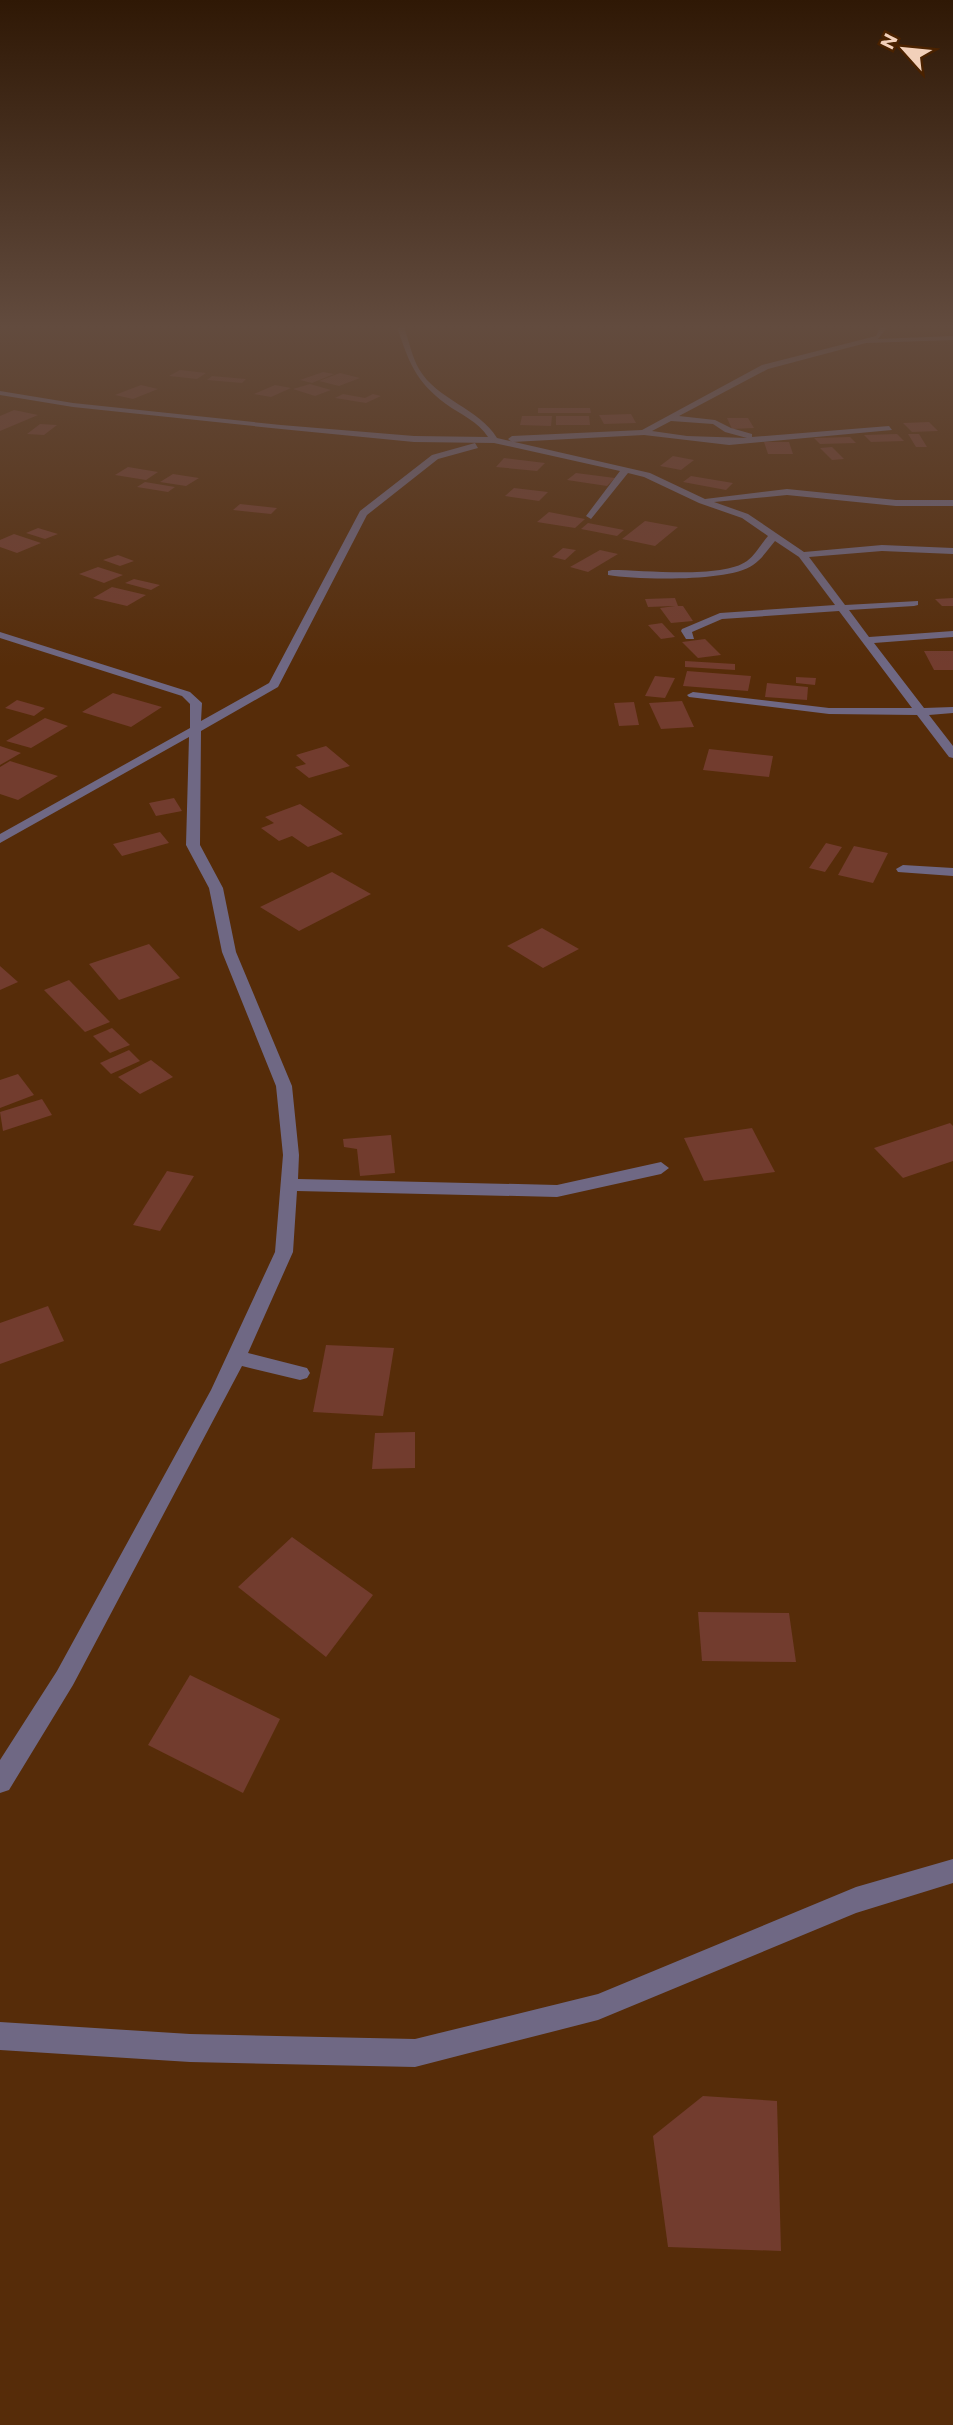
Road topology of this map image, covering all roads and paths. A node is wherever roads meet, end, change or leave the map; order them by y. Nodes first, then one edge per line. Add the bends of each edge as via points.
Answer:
1 (494, 440) joint
2 (703, 440) edge
3 (742, 440) edge
4 (625, 471) junction
5 (702, 501) junction
6 (953, 503) edge
7 (591, 516) dead end
8 (774, 536) junction
9 (953, 551) edge
10 (802, 555) junction
11 (612, 573) dead end
12 (914, 603) dead end
13 (842, 609) junction
14 (953, 634) edge
15 (0, 635) edge
16 (690, 637) dead end
17 (866, 640) junction
18 (693, 695) dead end
19 (953, 710) edge
20 (920, 711) junction
21 (196, 729) junction
22 (953, 754) edge
23 (0, 838) edge
24 (903, 869) dead end
25 (953, 872) edge
26 (661, 1168) dead end
27 (289, 1185) junction
28 (236, 1357) junction
29 (300, 1373) dead end
30 (0, 1783) edge
31 (953, 1871) edge
32 (0, 2036) edge

1 - 4 street
1 - 21 street via 435,457 363,513 274,685
2 - 3 street
4 - 5 street via 647,475
4 - 7 street
5 - 6 street via 787,492 896,503
5 - 8 street via 746,516
8 - 10 street
8 - 11 street via 749,564 738,569 678,576
9 - 10 street via 882,548
10 - 13 street
12 - 13 street
13 - 16 street via 720,616 686,631
13 - 17 street
14 - 17 street
15 - 21 street via 186,694 197,703
17 - 20 street
18 - 20 street via 829,711
19 - 20 street
20 - 22 street
21 - 23 street
21 - 27 street via 193,845 216,888 229,953 284,1086
24 - 25 street
26 - 27 street via 557,1191
27 - 28 street via 284,1252
28 - 29 street
28 - 30 street via 65,1678
31 - 32 street via 856,1900 598,2007 415,2053 190,2048

